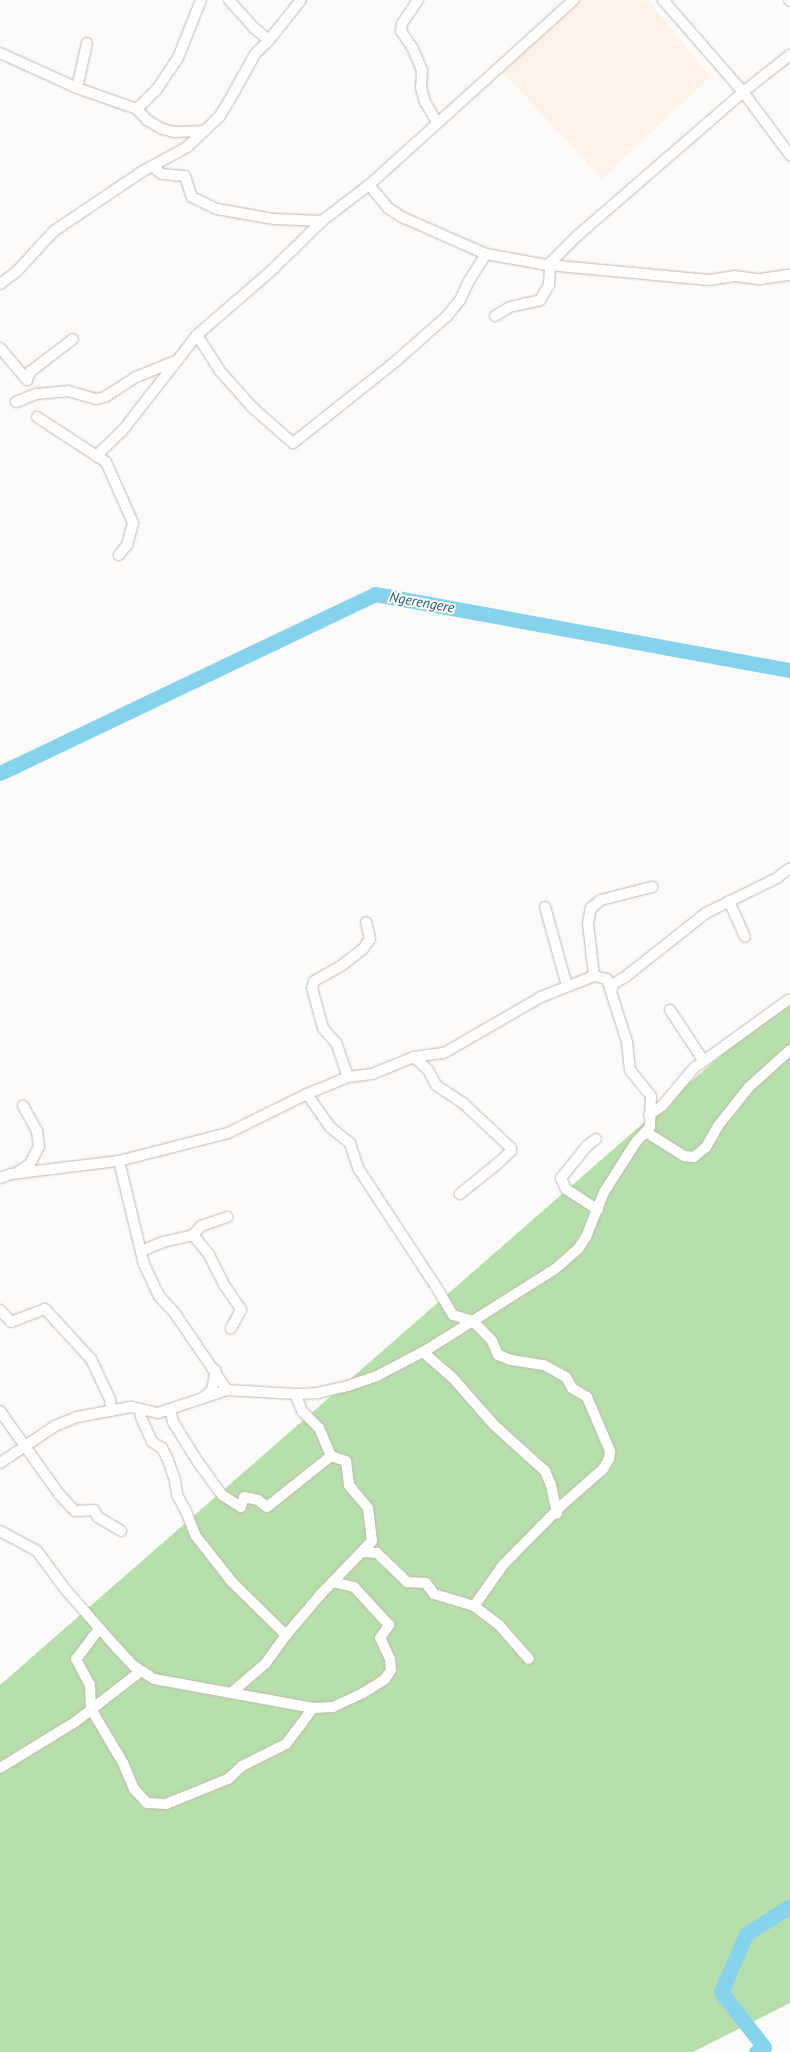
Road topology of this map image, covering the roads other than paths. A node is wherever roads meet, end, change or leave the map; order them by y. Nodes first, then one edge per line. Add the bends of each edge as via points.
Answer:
1 (201, 0) edge
2 (229, 0) edge
3 (300, 0) edge
4 (418, 0) edge
5 (574, 0) edge
6 (663, 0) edge
7 (269, 40) junction
8 (87, 43) dead end
9 (0, 53) edge
10 (790, 55) edge
11 (77, 88) junction
12 (743, 92) junction
13 (137, 109) junction
14 (437, 122) junction
15 (205, 131) junction
16 (790, 155) edge
17 (153, 167) junction
18 (369, 185) junction
19 (322, 220) junction
20 (486, 254) junction
21 (548, 265) junction
22 (790, 275) edge
23 (0, 284) edge
24 (495, 316) dead end
25 (197, 335) junction
26 (73, 339) dead end
27 (0, 348) edge
28 (179, 359) junction
29 (16, 402) dead end
30 (37, 417) dead end
31 (96, 456) junction
32 (119, 555) dead end
33 (790, 868) edge
34 (652, 888) dead end
35 (729, 901) junction
36 (545, 907) dead end
37 (366, 922) dead end
38 (744, 937) dead end
39 (594, 976) junction
40 (568, 986) junction
41 (612, 989) junction
42 (788, 1000) dead end
43 (670, 1010) dead end
44 (790, 1050) edge
45 (414, 1057) junction
46 (703, 1060) junction
47 (348, 1077) junction
48 (306, 1094) junction
49 (23, 1106) dead end
50 (649, 1115) junction
51 (646, 1132) junction
52 (596, 1139) dead end
53 (119, 1161) junction
54 (11, 1174) junction
55 (0, 1178) edge
56 (460, 1194) dead end
57 (598, 1210) junction
58 (226, 1217) dead end
59 (192, 1235) junction
60 (141, 1251) junction
61 (0, 1310) edge
62 (473, 1321) junction
63 (231, 1328) dead end
64 (423, 1352) junction
65 (216, 1370) junction
66 (227, 1390) junction
67 (294, 1394) junction
68 (201, 1400) junction
69 (140, 1409) junction
70 (170, 1409) junction
71 (111, 1411) junction
72 (0, 1412) edge
73 (24, 1445) junction
74 (331, 1456) junction
75 (0, 1463) edge
76 (557, 1513) junction
77 (0, 1531) edge
78 (121, 1531) dead end
79 (372, 1541) junction
80 (364, 1552) junction
81 (377, 1553) junction
82 (332, 1582) junction
83 (474, 1606) junction
84 (99, 1629) junction
85 (286, 1635) junction
86 (529, 1659) dead end
87 (141, 1671) junction
88 (232, 1692) junction
89 (313, 1708) junction
90 (91, 1709) junction
91 (0, 1768) edge

1 - 13 street via 178,58 157,89
2 - 7 street
3 - 7 street
4 - 14 street via 402,24 401,32 422,70 421,88 425,102
5 - 14 street
6 - 12 street
7 - 15 street via 256,54 219,117
8 - 11 street
9 - 11 street
10 - 12 street
11 - 13 street
12 - 16 street
12 - 21 street
13 - 15 street via 162,129
14 - 18 street
15 - 17 street via 188,147
17 - 19 street via 162,174 185,176 192,197 217,209 274,219
17 - 23 street via 54,231 17,271
18 - 19 street
18 - 20 street via 388,208 402,217
19 - 25 street via 272,270
20 - 21 street
20 - 25 street via 447,316 292,443 252,408 220,371
21 - 22 street via 709,280
21 - 24 street via 549,286 540,300 510,307
25 - 28 street
26 - 27 street via 30,372 27,380
28 - 29 street via 136,377 105,397 96,399 68,391 36,394
28 - 31 street via 122,430
30 - 31 street
31 - 32 street via 106,462 133,523 127,545
33 - 35 street
34 - 39 street via 618,895 593,906 588,923
35 - 38 street
35 - 41 street via 691,924 613,984
36 - 40 street
37 - 47 street via 370,938 363,949 314,982 312,988 323,1028 336,1043
39 - 40 street
39 - 41 street via 607,979
40 - 45 street via 541,997 444,1053
41 - 50 street via 627,1042 630,1070 651,1096
42 - 46 street
43 - 46 street
44 - 51 street via 749,1087 706,1147 694,1157 684,1156
45 - 47 street via 372,1074
45 - 56 street via 428,1070 436,1085 463,1103 511,1148 497,1164
46 - 50 street via 662,1106
47 - 48 street
48 - 53 street via 228,1133
48 - 62 street via 330,1127 350,1143 358,1168 453,1315
49 - 54 street via 37,1132 39,1146 30,1164
50 - 51 street via 650,1127
51 - 57 street via 622,1162 604,1192
52 - 57 street via 561,1178 566,1189
53 - 54 street
53 - 60 street
54 - 55 street
57 - 62 street via 586,1237 567,1259
58 - 59 street via 201,1226
59 - 60 street
59 - 63 street via 209,1255 242,1310
60 - 65 street via 159,1296
61 - 71 street via 12,1322 45,1309 91,1359 110,1399
62 - 64 street
62 - 76 street via 492,1341 498,1355 544,1365 566,1377 572,1388 587,1397 597,1416 610,1451 609,1459
64 - 67 street via 377,1376 348,1386
64 - 76 street via 452,1377 494,1425 545,1471
65 - 66 street
65 - 68 street via 212,1390
66 - 67 street
66 - 68 street
67 - 74 street via 302,1411 319,1428
68 - 70 street
69 - 70 street via 158,1413
69 - 71 street via 131,1407
69 - 85 street via 152,1442 162,1448 168,1460 177,1496 195,1535 232,1582
70 - 74 street via 173,1422 198,1462 222,1495 241,1507 244,1497 258,1500 267,1507
71 - 73 street via 77,1417
72 - 73 street
73 - 75 street
73 - 78 street via 75,1511 94,1510 98,1517
74 - 79 street via 346,1461 349,1485 368,1508
76 - 83 street via 503,1566
77 - 84 street via 37,1551
79 - 80 street
79 - 81 street
80 - 81 street
80 - 82 street
81 - 83 street via 407,1582 426,1583 434,1594
82 - 85 street
82 - 89 street via 354,1587 389,1625 380,1638 390,1659 391,1670 363,1693 334,1707
83 - 86 street via 499,1625
84 - 87 street
84 - 90 street via 76,1659 90,1685
85 - 88 street via 265,1664
87 - 88 street via 166,1682
87 - 90 street
88 - 89 street
89 - 90 street via 295,1734 275,1751 242,1766 228,1779 166,1804 153,1805 134,1789 123,1763
90 - 91 street

